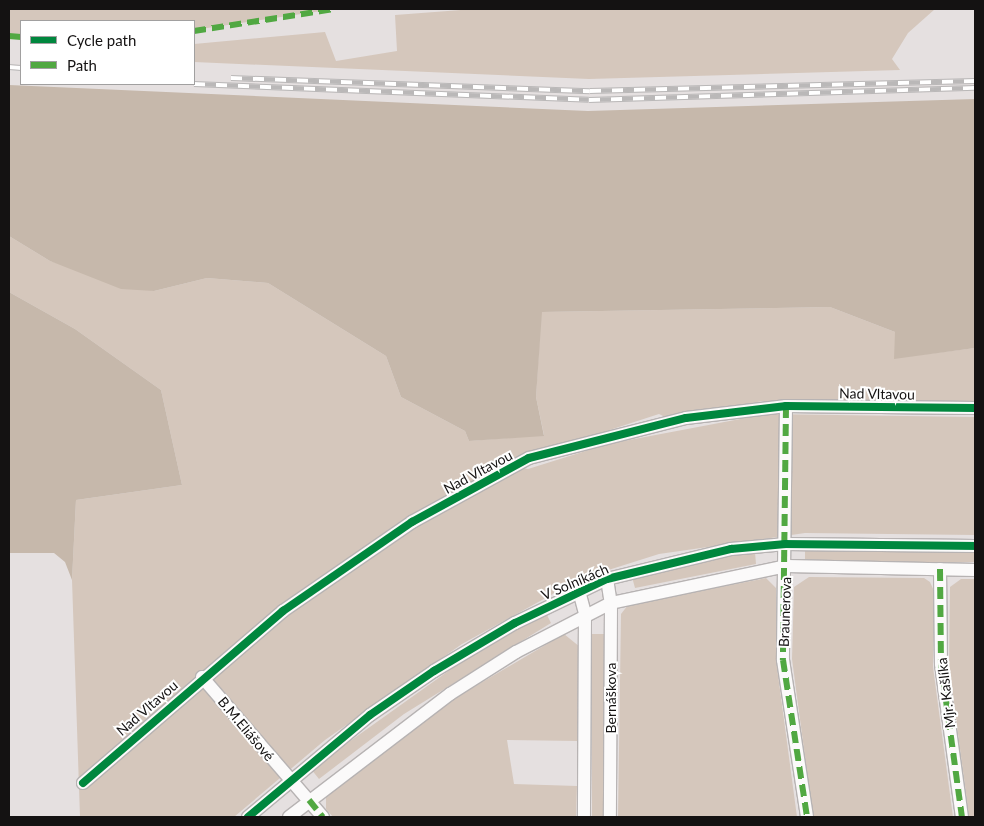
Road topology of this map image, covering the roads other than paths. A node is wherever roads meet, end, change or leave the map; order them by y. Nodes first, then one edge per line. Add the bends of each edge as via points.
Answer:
1 (786, 406) junction
2 (975, 408) edge
3 (786, 544) junction
4 (975, 546) edge
5 (787, 566) junction
6 (940, 569) junction
7 (975, 570) edge
8 (607, 580) junction
9 (579, 591) junction
10 (611, 603) junction
11 (585, 614) junction
12 (202, 678) junction
13 (289, 780) junction
14 (82, 783) dead end
15 (308, 800) junction
16 (248, 817) edge
17 (289, 817) edge
18 (323, 817) edge
19 (584, 817) edge
20 (610, 817) edge
21 (807, 817) edge
22 (962, 817) edge

1 - 2 street, Nad Vltavou
1 - 3 street, Braunerova
1 - 12 street, Nad Vltavou via 686,418 529,458 412,522 283,612
3 - 4 street, V Solníkách
3 - 5 street, Braunerova
3 - 8 street, V Solníkách via 730,549
5 - 6 street
5 - 10 street
5 - 21 street, Braunerova via 783,660
6 - 7 street
6 - 22 street, Mjr. Kašlíka via 941,664
8 - 9 street, V Solníkách
8 - 10 street, Bernáškova
9 - 11 street, Bernáškova
9 - 13 street, V Solníkách via 434,671
10 - 11 street
10 - 20 street, Bernáškova
11 - 15 street via 450,694
11 - 19 street, Bernáškova
12 - 13 street, B.M.Eliášové
12 - 14 street, Nad Vltavou
13 - 15 street
13 - 16 street, V Solníkách
15 - 17 street
15 - 18 street

